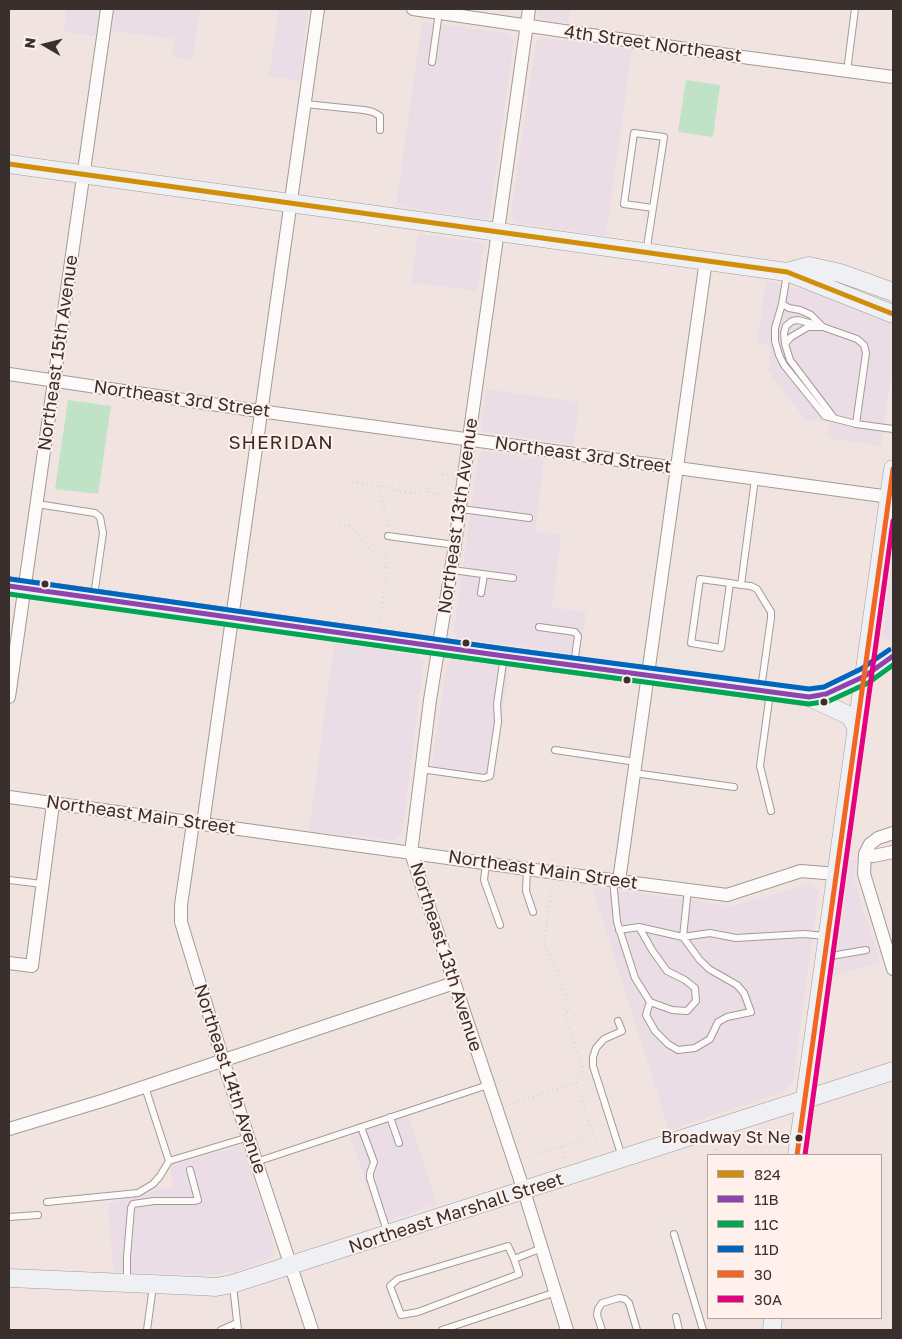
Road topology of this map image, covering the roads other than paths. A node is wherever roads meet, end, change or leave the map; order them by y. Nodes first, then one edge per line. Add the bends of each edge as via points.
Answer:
1 (107, 9) edge
2 (318, 9) edge
3 (413, 9) edge
4 (529, 9) edge
5 (855, 9) edge
6 (439, 12) junction
7 (527, 26) junction
8 (432, 62) dead end
9 (846, 71) junction
10 (893, 77) edge
11 (305, 104) junction
12 (380, 130) dead end
13 (9, 164) edge
14 (83, 174) junction
15 (290, 203) junction
16 (653, 208) junction
17 (497, 231) junction
18 (646, 252) junction
19 (706, 260) junction
20 (787, 272) junction
21 (893, 292) edge
22 (782, 304) junction
23 (893, 314) edge
24 (823, 327) junction
25 (785, 344) junction
26 (9, 374) edge
27 (55, 380) junction
28 (262, 411) junction
29 (835, 420) junction
30 (856, 424) junction
31 (893, 428) edge
32 (469, 438) junction
33 (677, 468) junction
34 (755, 478) junction
35 (892, 481) edge
36 (37, 504) junction
37 (460, 509) junction
38 (529, 518) dead end
39 (388, 536) road end
40 (456, 545) junction
41 (452, 570) junction
42 (484, 575) junction
43 (513, 578) dead end
44 (730, 583) junction
45 (741, 585) junction
46 (17, 587) edge
47 (481, 594) dead end
48 (93, 598) junction
49 (232, 618) junction
50 (539, 627) dead end
51 (439, 646) junction
52 (504, 656) junction
53 (893, 656) edge
54 (574, 665) junction
55 (648, 676) junction
56 (865, 676) junction
57 (766, 691) junction
58 (9, 697) edge
59 (809, 697) junction
60 (857, 730) junction
61 (555, 750) dead end
62 (635, 767) junction
63 (421, 769) junction
64 (734, 787) dead end
65 (9, 797) edge
66 (53, 804) junction
67 (771, 811) dead end
68 (198, 823) junction
69 (893, 833) edge
70 (893, 852) edge
71 (411, 853) junction
72 (865, 854) junction
73 (486, 863) junction
74 (527, 870) junction
75 (836, 874) junction
76 (9, 880) edge
77 (616, 881) junction
78 (42, 884) junction
79 (688, 889) junction
80 (533, 912) dead end
81 (500, 925) dead end
82 (639, 927) junction
83 (619, 930) junction
84 (827, 936) junction
85 (683, 937) junction
86 (866, 950) dead end
87 (824, 957) junction
88 (892, 961) edge
89 (9, 963) edge
90 (454, 983) junction
91 (650, 1002) junction
92 (618, 1021) dead end
93 (223, 1060) junction
94 (893, 1071) edge
95 (488, 1085) junction
96 (145, 1087) junction
97 (804, 1101) junction
98 (390, 1118) junction
99 (362, 1127) junction
100 (9, 1129) edge
101 (249, 1137) junction
102 (399, 1143) dead end
103 (797, 1154) edge
104 (622, 1158) junction
105 (168, 1162) junction
106 (256, 1162) junction
107 (190, 1170) dead end
108 (524, 1191) junction
109 (48, 1202) dead end
110 (38, 1215) dead end
111 (9, 1217) edge
112 (674, 1234) dead end
113 (388, 1235) junction
114 (542, 1248) junction
115 (514, 1259) junction
116 (291, 1266) junction
117 (9, 1278) edge
118 (127, 1283) junction
119 (232, 1284) junction
120 (154, 1285) junction
121 (556, 1292) junction
122 (676, 1317) dead end
123 (237, 1323) junction
124 (147, 1330) edge
125 (221, 1330) edge
126 (238, 1330) edge
127 (312, 1330) edge
128 (442, 1330) edge
129 (567, 1330) edge
130 (602, 1330) edge
131 (637, 1330) edge
132 (679, 1330) edge
133 (703, 1330) edge

1 - 14 street, Northeast 15th Avenue
2 - 11 street, Northeast 14th Avenue
3 - 6 street, 4th Street Northeast
4 - 7 street, Northeast 13th Avenue
5 - 9 lane
6 - 7 street, 4th Street Northeast
6 - 8 lane
7 - 9 street, 4th Street Northeast
7 - 17 street, Northeast 13th Avenue
9 - 10 street, 4th Street Northeast
11 - 12 lane via 373,112 380,116
11 - 15 street, Northeast 14th Avenue
13 - 14 street
14 - 15 street
14 - 27 street, Northeast 15th Avenue
15 - 17 street
15 - 28 street, Northeast 14th Avenue
16 - 16 lane via 664,137 634,133 624,204
16 - 18 lane
17 - 18 street
17 - 32 street, Northeast 13th Avenue
18 - 19 street
19 - 20 street
19 - 33 street
20 - 21 street via 809,266
20 - 22 lane
20 - 23 street
22 - 24 lane via 810,315
22 - 29 lane via 775,328 779,355 825,416
24 - 25 lane via 808,328 790,337
24 - 25 lane via 792,321 784,332
24 - 30 lane via 864,345 866,353
25 - 29 lane via 790,360
26 - 27 street, Northeast 3rd Street
27 - 28 street, Northeast 3rd Street
27 - 36 street, Northeast 15th Avenue
28 - 32 street, Northeast 3rd Street
28 - 49 street, Northeast 14th Avenue
29 - 30 lane
30 - 31 lane
32 - 33 street, Northeast 3rd Street
32 - 37 street, Northeast 13th Avenue
33 - 34 street, Northeast 3rd Street
33 - 55 street
34 - 35 street, Northeast 3rd Street
34 - 45 lane
35 - 56 street
36 - 46 street, Northeast 15th Avenue
36 - 48 lane via 95,513 100,517 103,533
37 - 38 lane
37 - 40 street, Northeast 13th Avenue
39 - 40 lane
40 - 41 street, Northeast 13th Avenue
41 - 42 lane
41 - 51 street, Northeast 13th Avenue
42 - 43 lane
42 - 47 lane
44 - 44 lane via 700,579 691,643 721,648
44 - 45 lane
45 - 57 lane via 757,589 771,612
46 - 48 street
46 - 58 street, Northeast 15th Avenue
48 - 49 street
49 - 51 street
49 - 68 street, Northeast 14th Avenue
50 - 54 lane via 575,632 578,636
51 - 52 street
51 - 63 street, Northeast 13th Avenue
52 - 54 street
52 - 63 lane via 490,776 484,778
53 - 56 street
54 - 55 street
55 - 57 street
55 - 62 street
56 - 59 street via 826,694
56 - 60 street
57 - 59 street
57 - 67 lane via 760,766
59 - 60 street via 850,716
60 - 75 street
61 - 62 lane
62 - 64 lane
62 - 77 street
63 - 71 street, Northeast 13th Avenue
65 - 66 street, Northeast Main Street
66 - 68 street, Northeast Main Street
66 - 78 street
68 - 71 street, Northeast Main Street
68 - 93 street, Northeast 14th Avenue via 181,905 181,922
69 - 72 street via 878,838
70 - 72 street
71 - 73 street, Northeast Main Street
71 - 90 street, Northeast 13th Avenue
72 - 88 street via 866,885
73 - 74 street, Northeast Main Street
73 - 81 lane via 484,880
74 - 77 street, Northeast Main Street
74 - 80 lane via 526,891
75 - 79 street, Northeast Main Street via 801,871 727,895
75 - 84 street
76 - 78 lane
77 - 79 street, Northeast Main Street
77 - 83 lane
78 - 89 street via 32,966
79 - 85 lane
82 - 83 lane
82 - 85 lane
82 - 91 lane via 667,971 695,988 696,1001 687,1011 672,1010
83 - 91 lane via 635,978
84 - 85 lane via 804,934 736,938 710,933
84 - 87 street
85 - 91 lane via 709,970 737,985 744,993 751,1012 726,1017 718,1022 710,1039 696,1048 678,1050 655,1031 646,1015
86 - 87 lane
87 - 97 street
90 - 93 street
90 - 95 street, Northeast 13th Avenue
92 - 104 lane via 622,1031 604,1038 593,1057 594,1071
93 - 96 street
93 - 101 street, Northeast 14th Avenue
94 - 97 street, Northeast Marshall Street
95 - 98 lane
95 - 108 street, Northeast 13th Avenue
96 - 100 street
96 - 105 lane
97 - 103 street
97 - 104 street, Northeast Marshall Street
98 - 99 lane
98 - 102 lane
99 - 106 lane
99 - 113 lane via 374,1162 370,1178
101 - 105 lane
101 - 106 street, Northeast 14th Avenue
104 - 108 street, Northeast Marshall Street
105 - 109 lane via 153,1184 138,1194
106 - 116 street, Northeast 14th Avenue
107 - 118 lane via 198,1200 132,1204 126,1256
108 - 113 street, Northeast Marshall Street
108 - 114 street, Northeast 13th Avenue
110 - 111 lane
112 - 133 lane
113 - 116 street, Northeast Marshall Street
114 - 115 lane
114 - 121 street, Northeast 13th Avenue
115 - 115 lane via 519,1274 418,1312 401,1315 390,1286 398,1279 508,1246
116 - 119 street, Northeast Marshall Street
116 - 127 street, Northeast 14th Avenue
117 - 118 street, Northeast Marshall Street
118 - 120 street, Northeast Marshall Street
119 - 120 street, Northeast Marshall Street via 216,1287
119 - 123 lane
120 - 124 lane
121 - 128 lane
121 - 129 street, Northeast 13th Avenue
122 - 132 lane
123 - 125 lane
123 - 126 lane
130 - 131 lane via 598,1309 602,1303 619,1298 629,1303

